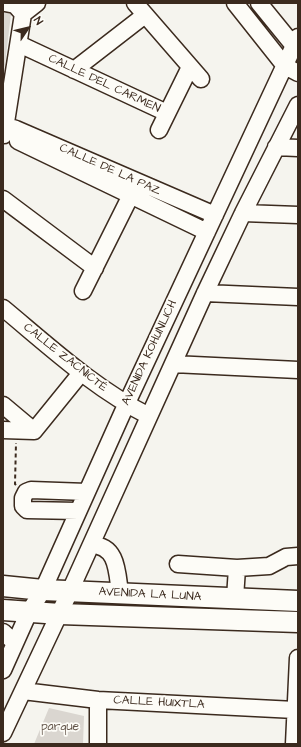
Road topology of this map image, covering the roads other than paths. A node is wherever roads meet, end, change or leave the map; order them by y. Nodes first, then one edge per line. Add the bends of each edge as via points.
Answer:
1 (37, 3) edge
2 (234, 3) edge
3 (259, 3) edge
4 (15, 6) edge
5 (140, 9) edge
6 (19, 44) junction
7 (297, 44) edge
8 (190, 68) junction
9 (74, 70) junction
10 (292, 70) edge
11 (201, 79) dead end
12 (298, 105) edge
13 (167, 112) junction
14 (4, 130) edge
15 (159, 130) dead end
16 (276, 147) junction
17 (298, 148) edge
18 (134, 189) junction
19 (3, 199) edge
20 (243, 213) junction
21 (215, 215) junction
22 (298, 215) edge
23 (207, 232) junction
24 (95, 268) junction
25 (83, 291) dead end
26 (205, 293) junction
27 (298, 297) edge
28 (3, 308) edge
29 (173, 364) junction
30 (298, 370) edge
31 (81, 373) junction
32 (3, 405) edge
33 (126, 405) junction
34 (149, 416) junction
35 (10, 430) edge
36 (34, 431) junction
37 (87, 492) junction
38 (78, 511) junction
39 (91, 545) junction
40 (298, 556) edge
41 (178, 564) dead end
42 (237, 568) junction
43 (3, 586) edge
44 (43, 590) junction
45 (70, 591) junction
46 (120, 593) junction
47 (235, 598) junction
48 (298, 601) edge
49 (3, 610) edge
50 (29, 612) junction
51 (60, 614) junction
52 (298, 622) edge
53 (3, 632) edge
54 (15, 643) junction
55 (298, 658) edge
56 (3, 670) edge
57 (23, 691) junction
58 (98, 700) junction
59 (295, 710) junction
60 (3, 733) edge
61 (98, 744) edge
62 (294, 744) edge

1 - 4 street
2 - 10 street
3 - 7 street
4 - 6 street
5 - 8 street
5 - 9 street
6 - 9 street, CALLE DEL CARMEN
6 - 14 street
7 - 10 street, AVENIDA KOHUNLICH
8 - 11 street
8 - 13 street
9 - 13 street, CALLE DEL CARMEN
10 - 21 street, AVENIDA KOHUNLICH
12 - 16 street, AVENIDA KOHUNLICH
13 - 15 street
14 - 18 street
16 - 17 street
16 - 20 street, AVENIDA KOHUNLICH
18 - 21 street, CALLE DE LA PAZ
18 - 23 street
18 - 24 street
19 - 24 street
20 - 22 street
20 - 26 street, AVENIDA KOHUNLICH
21 - 23 street, AVENIDA KOHUNLICH
23 - 33 street, AVENIDA KOHUNLICH
24 - 25 street
26 - 27 street
26 - 29 street, AVENIDA KOHUNLICH
28 - 31 street, CALLE ZACNICTÉ
29 - 30 street
29 - 34 street, AVENIDA KOHUNLICH
31 - 33 street, CALLE ZACNICTÉ
31 - 36 street
32 - 36 street
33 - 34 street, CALLE ZACNICTÉ
33 - 37 street, AVENIDA KOHUNLICH
34 - 39 street, AVENIDA KOHUNLICH
35 - 36 street
37 - 38 street, AVENIDA KOHUNLICH
37 - 38 street via 31,490 26,492 23,498 23,506 27,510
38 - 44 street, AVENIDA KOHUNLICH
39 - 45 street, AVENIDA KOHUNLICH
39 - 46 street via 106,548 114,558
40 - 42 street via 281,559 269,566
41 - 42 street
42 - 47 street
43 - 44 main road, AVENIDA LA LUNA
44 - 45 main road, AVENIDA LA LUNA
44 - 50 street, AVENIDA KOHUNLICH
45 - 46 main road, AVENIDA LA LUNA
45 - 51 street, AVENIDA KOHUNLICH
46 - 47 main road, AVENIDA LA LUNA
47 - 48 main road, AVENIDA LA LUNA
49 - 50 main road, AVENIDA LA LUNA
50 - 51 main road, AVENIDA LA LUNA
50 - 54 street, AVENIDA KOHUNLICH
51 - 52 main road, AVENIDA LA LUNA
51 - 57 street, AVENIDA KOHUNLICH
53 - 54 street
54 - 56 street, AVENIDA KOHUNLICH
55 - 59 street
57 - 58 street, CALLE HUIXTLA
57 - 60 street, AVENIDA KOHUNLICH
58 - 59 street, CALLE HUIXTLA
58 - 61 street
59 - 62 street

